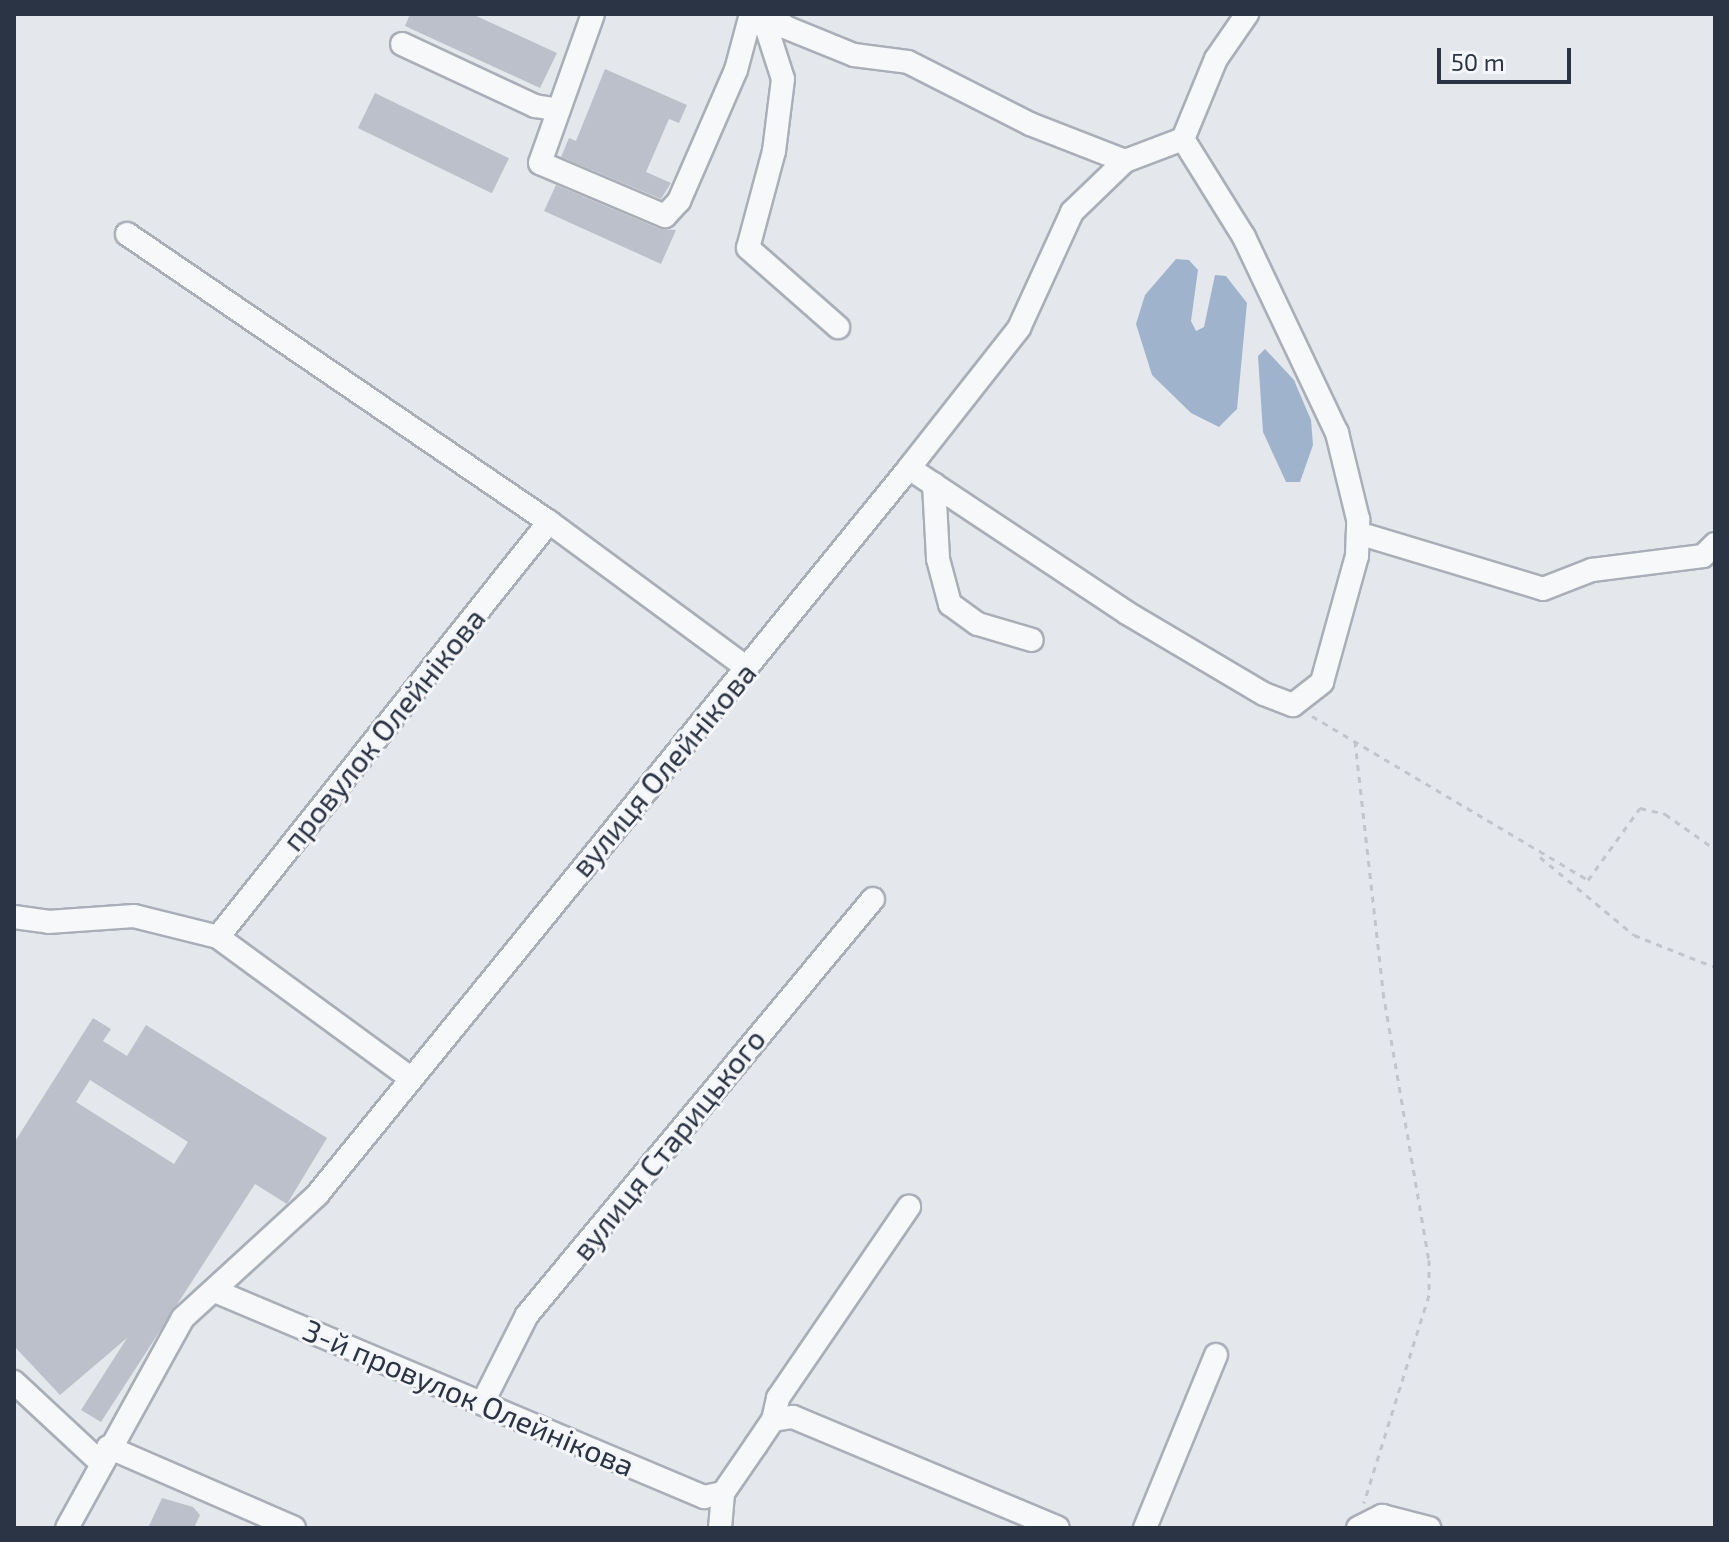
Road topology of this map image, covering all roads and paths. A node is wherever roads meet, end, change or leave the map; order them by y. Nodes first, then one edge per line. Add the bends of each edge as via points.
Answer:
1 (593, 14) edge
2 (751, 14) edge
3 (762, 14) edge
4 (772, 14) edge
5 (1247, 14) edge
6 (402, 44) dead end
7 (559, 110) junction
8 (1183, 139) junction
9 (1125, 161) junction
10 (127, 234) dead end
11 (838, 327) dead end
12 (909, 468) junction
13 (934, 484) junction
14 (549, 522) junction
15 (1358, 533) junction
16 (1715, 544) edge
17 (1032, 640) dead end
18 (747, 668) junction
19 (1293, 705) junction
20 (1355, 741) junction
21 (1715, 849) edge
22 (1534, 851) junction
23 (873, 899) dead end
24 (14, 917) edge
25 (218, 937) junction
26 (1715, 967) edge
27 (408, 1076) junction
28 (909, 1207) dead end
29 (215, 1291) junction
30 (1216, 1355) dead end
31 (14, 1382) edge
32 (483, 1402) junction
33 (773, 1420) junction
34 (104, 1454) junction
35 (723, 1493) junction
36 (1358, 1527) edge
37 (67, 1528) edge
38 (294, 1528) edge
39 (720, 1528) edge
40 (1058, 1528) edge
41 (1145, 1528) edge
42 (1429, 1528) edge

1 - 7 street
2 - 7 street via 736,70 679,201 665,216 540,163
3 - 11 street via 783,79 774,151 748,248
4 - 9 street via 785,27 854,55 908,62 1030,124
5 - 8 street via 1216,59
6 - 7 street via 535,106
8 - 9 street, вулиця Олейнікова
8 - 15 street via 1244,237 1331,419
9 - 12 street, вулиця Олейнікова via 1072,212 1019,328
10 - 14 street
12 - 13 street
12 - 18 street, вулиця Олейнікова
13 - 17 street via 938,559 950,604 978,624
13 - 19 street via 1127,613
14 - 18 street
14 - 25 street, провулок Олейнікова
15 - 16 street via 1543,589 1592,570 1703,556
15 - 19 street via 1322,682
18 - 27 street, вулиця Олейнікова
19 - 20 path
20 - 22 path
20 - 36 path via 1383,992 1429,1260 1429,1295
21 - 22 path via 1665,814 1640,808 1588,880
22 - 26 path via 1634,935
23 - 32 street, вулиця Старицького via 527,1315
24 - 25 street via 48,922 134,916
25 - 27 street
27 - 29 street, вулиця Олейнікова via 317,1195
28 - 33 street via 778,1398
29 - 32 street, 3-й провулок Олейнікова
29 - 34 street, вулиця Олейнікова via 183,1318
30 - 41 street
31 - 34 street
32 - 35 street, 3-й провулок Олейнікова via 704,1497
33 - 35 street
33 - 40 street via 793,1417
34 - 37 street, вулиця Олейнікова
34 - 38 street
35 - 39 street
36 - 42 street via 1382,1516

